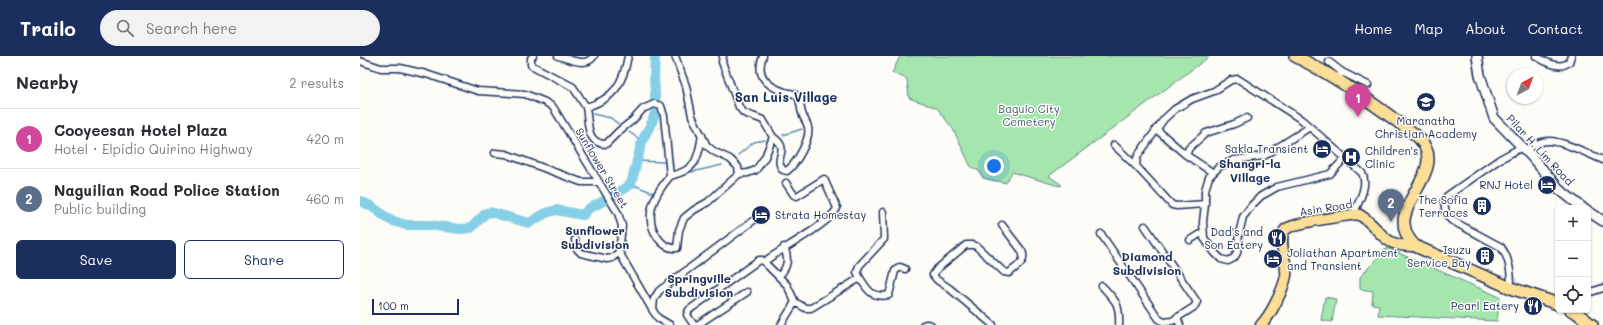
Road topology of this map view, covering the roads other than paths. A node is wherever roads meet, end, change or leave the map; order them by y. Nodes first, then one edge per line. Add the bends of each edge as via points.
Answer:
1 (533, 56) edge
2 (558, 56) edge
3 (594, 56) edge
4 (628, 56) edge
5 (675, 56) edge
6 (723, 56) edge
7 (763, 56) edge
8 (1295, 56) edge
9 (1478, 56) edge
10 (1536, 56) edge
11 (1571, 56) edge
12 (360, 61) edge
13 (1329, 62) dead end
14 (1340, 76) junction
15 (1368, 85) dead end
16 (586, 107) junction
17 (1247, 118) dead end
18 (1310, 127) junction
19 (1156, 129) junction
20 (702, 136) junction
21 (774, 137) junction
22 (1114, 145) dead end
23 (1524, 149) junction
24 (495, 153) dead end
25 (1186, 155) junction
26 (1345, 158) junction
27 (1603, 160) edge
28 (1136, 166) junction
29 (1212, 172) junction
30 (739, 174) junction
31 (670, 176) junction
32 (786, 183) dead end
33 (601, 185) junction
34 (1205, 204) junction
35 (1579, 205) edge
36 (883, 212) dead end
37 (1591, 213) edge
38 (762, 214) dead end
39 (1354, 215) junction
40 (1603, 221) edge
41 (1002, 225) dead end
42 (1145, 226) dead end
43 (1203, 232) junction
44 (1101, 234) dead end
45 (575, 240) dead end
46 (1190, 240) dead end
47 (1415, 246) junction
48 (784, 247) junction
49 (619, 252) junction
50 (765, 259) junction
51 (906, 269) dead end
52 (779, 276) junction
53 (860, 278) junction
54 (1102, 286) dead end
55 (1511, 288) junction
56 (1603, 288) edge
57 (747, 292) dead end
58 (1591, 292) edge
59 (795, 302) junction
60 (1555, 303) edge
61 (653, 311) junction
62 (1577, 313) edge
63 (1177, 317) junction
64 (670, 325) edge
65 (696, 325) edge
66 (781, 325) edge
67 (923, 325) edge
68 (931, 325) edge
69 (993, 325) edge
70 (1119, 325) edge
71 (1180, 325) edge
72 (1261, 325) edge
73 (1592, 325) edge

1 - 16 street via 531,65 573,87
2 - 3 street via 584,63
4 - 16 street via 621,83 613,94 599,103
5 - 20 street via 686,86 692,116
6 - 21 street via 722,62 739,107 744,113 763,120
7 - 21 street via 761,74 766,82 796,94 800,99 802,114 808,127 809,134 805,144 787,171 783,170 780,164 783,146
8 - 14 highway
9 - 23 main road, Pilar H. Lim Road via 1480,75 1494,118
10 - 11 street via 1551,64 1563,66 1569,62
12 - 33 street, Sunflower Street via 381,68 400,68 426,74 478,91 525,94 549,104
13 - 14 street
14 - 15 street
14 - 47 highway via 1417,136 1427,151 1426,172 1404,216 1404,229
16 - 31 street via 588,130 594,140 606,144 643,109 654,104 661,106
17 - 25 street via 1206,133 1189,148
18 - 19 street via 1238,80 1231,80 1214,91 1183,103 1169,113
18 - 26 street
18 - 29 street via 1264,156 1228,162
19 - 25 street
19 - 28 street via 1138,156
20 - 30 street via 707,146 730,159 738,167
20 - 31 street via 695,162 683,173
21 - 30 street via 756,170 748,174
22 - 28 street
23 - 27 street via 1542,142 1556,142
23 - 35 main road, Pilar H. Lim Road via 1560,190
23 - 55 street via 1500,159 1447,196 1444,201 1446,214 1451,220 1501,247 1508,259
24 - 33 street via 515,157 581,182
25 - 29 street
26 - 39 street via 1364,178
26 - 43 street via 1330,174 1277,187 1261,196 1243,217 1234,258 1228,261 1221,259 1211,250
28 - 34 street via 1172,205
29 - 34 street via 1205,190
30 - 31 street via 708,202 684,218 679,230 677,248 670,249 654,232 650,219 657,196
32 - 48 street via 797,196 824,179 837,208 814,230
33 - 49 street, Sunflower Street via 618,213 622,226
34 - 43 street
36 - 53 street via 884,239 859,266 857,272
37 - 40 main road
38 - 61 street via 659,291 654,299
39 - 47 main road, Asin Road via 1358,214 1364,218 1387,240 1402,246
39 - 72 main road, Asin Road via 1292,225 1283,232 1286,276 1275,303
41 - 69 street via 1024,255 1022,262 1010,273 1004,272 976,246 969,244 933,274 933,277
42 - 63 street via 1197,302 1194,307
43 - 46 street
44 - 63 street via 1161,321 1167,322
45 - 49 street via 581,253 612,258
47 - 55 highway
48 - 50 street
48 - 52 street via 788,259 787,266
49 - 61 street
50 - 52 street
50 - 65 street via 759,260 688,310 687,315
51 - 53 street via 900,267 895,271 889,295 872,294
52 - 59 street via 787,285
53 - 59 street via 811,308 805,308
54 - 70 street via 1116,302
55 - 60 highway
56 - 58 street
57 - 65 street
59 - 66 street
61 - 64 street via 658,318
62 - 73 highway
63 - 71 street
67 - 68 street

